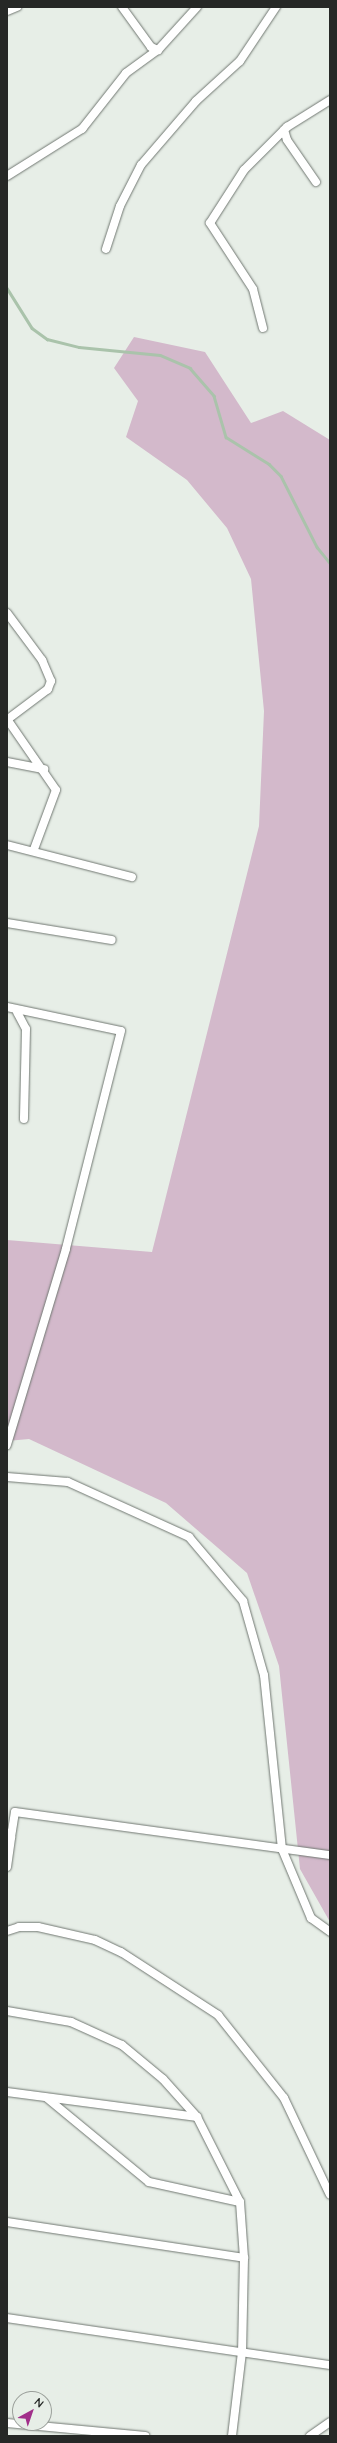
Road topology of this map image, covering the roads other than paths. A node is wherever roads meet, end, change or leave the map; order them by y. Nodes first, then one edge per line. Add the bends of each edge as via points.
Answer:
1 (17, 7) edge
2 (122, 7) edge
3 (198, 7) edge
4 (276, 7) edge
5 (7, 11) edge
6 (158, 50) junction
7 (330, 100) edge
8 (284, 130) junction
9 (7, 176) edge
10 (316, 182) dead end
11 (106, 249) dead end
12 (263, 328) dead end
13 (7, 613) edge
14 (7, 719) edge
15 (7, 762) edge
16 (44, 769) junction
17 (7, 845) edge
18 (34, 849) junction
19 (132, 877) dead end
20 (7, 923) edge
21 (112, 940) dead end
22 (7, 1007) edge
23 (17, 1012) junction
24 (24, 1119) dead end
25 (7, 1445) edge
26 (7, 1477) edge
27 (9, 1834) edge
28 (282, 1849) junction
29 (330, 1854) edge
30 (7, 1867) edge
31 (7, 1931) edge
32 (330, 1932) edge
33 (7, 2011) edge
34 (7, 2092) edge
35 (47, 2098) junction
36 (197, 2117) junction
37 (330, 2196) edge
38 (240, 2202) junction
39 (7, 2222) edge
40 (244, 2258) junction
41 (7, 2318) edge
42 (242, 2352) junction
43 (330, 2365) edge
44 (330, 2422) edge
45 (7, 2424) edge
46 (145, 2436) edge
47 (232, 2436) edge
48 (310, 2436) edge

1 - 5 street
2 - 6 street via 151,47
3 - 6 street
4 - 11 street via 240,60 196,101 141,165 120,206
6 - 9 street via 126,74 82,129
7 - 8 street
8 - 10 street via 287,140
8 - 12 street via 244,170 210,223 253,289
13 - 14 street via 42,660 51,681 48,689
14 - 16 street
15 - 16 street
16 - 18 street via 56,790 56,798
17 - 18 street
18 - 19 street
20 - 21 street
22 - 23 street
23 - 24 street via 26,1028
23 - 25 street via 121,1031 66,1249
26 - 28 street via 68,1482 189,1537 243,1601 264,1675
27 - 28 street via 15,1812
27 - 30 street
28 - 29 street
28 - 32 street via 310,1918
31 - 37 street via 19,1927 38,1927 95,1940 122,1952 218,2015 284,2098
33 - 36 street via 71,2022 122,2045 163,2080
34 - 35 street
35 - 36 street
35 - 38 street via 149,2182
36 - 38 street
38 - 40 street
39 - 40 street
40 - 42 street
41 - 42 street
42 - 43 street
42 - 47 street
44 - 48 street
45 - 46 street

